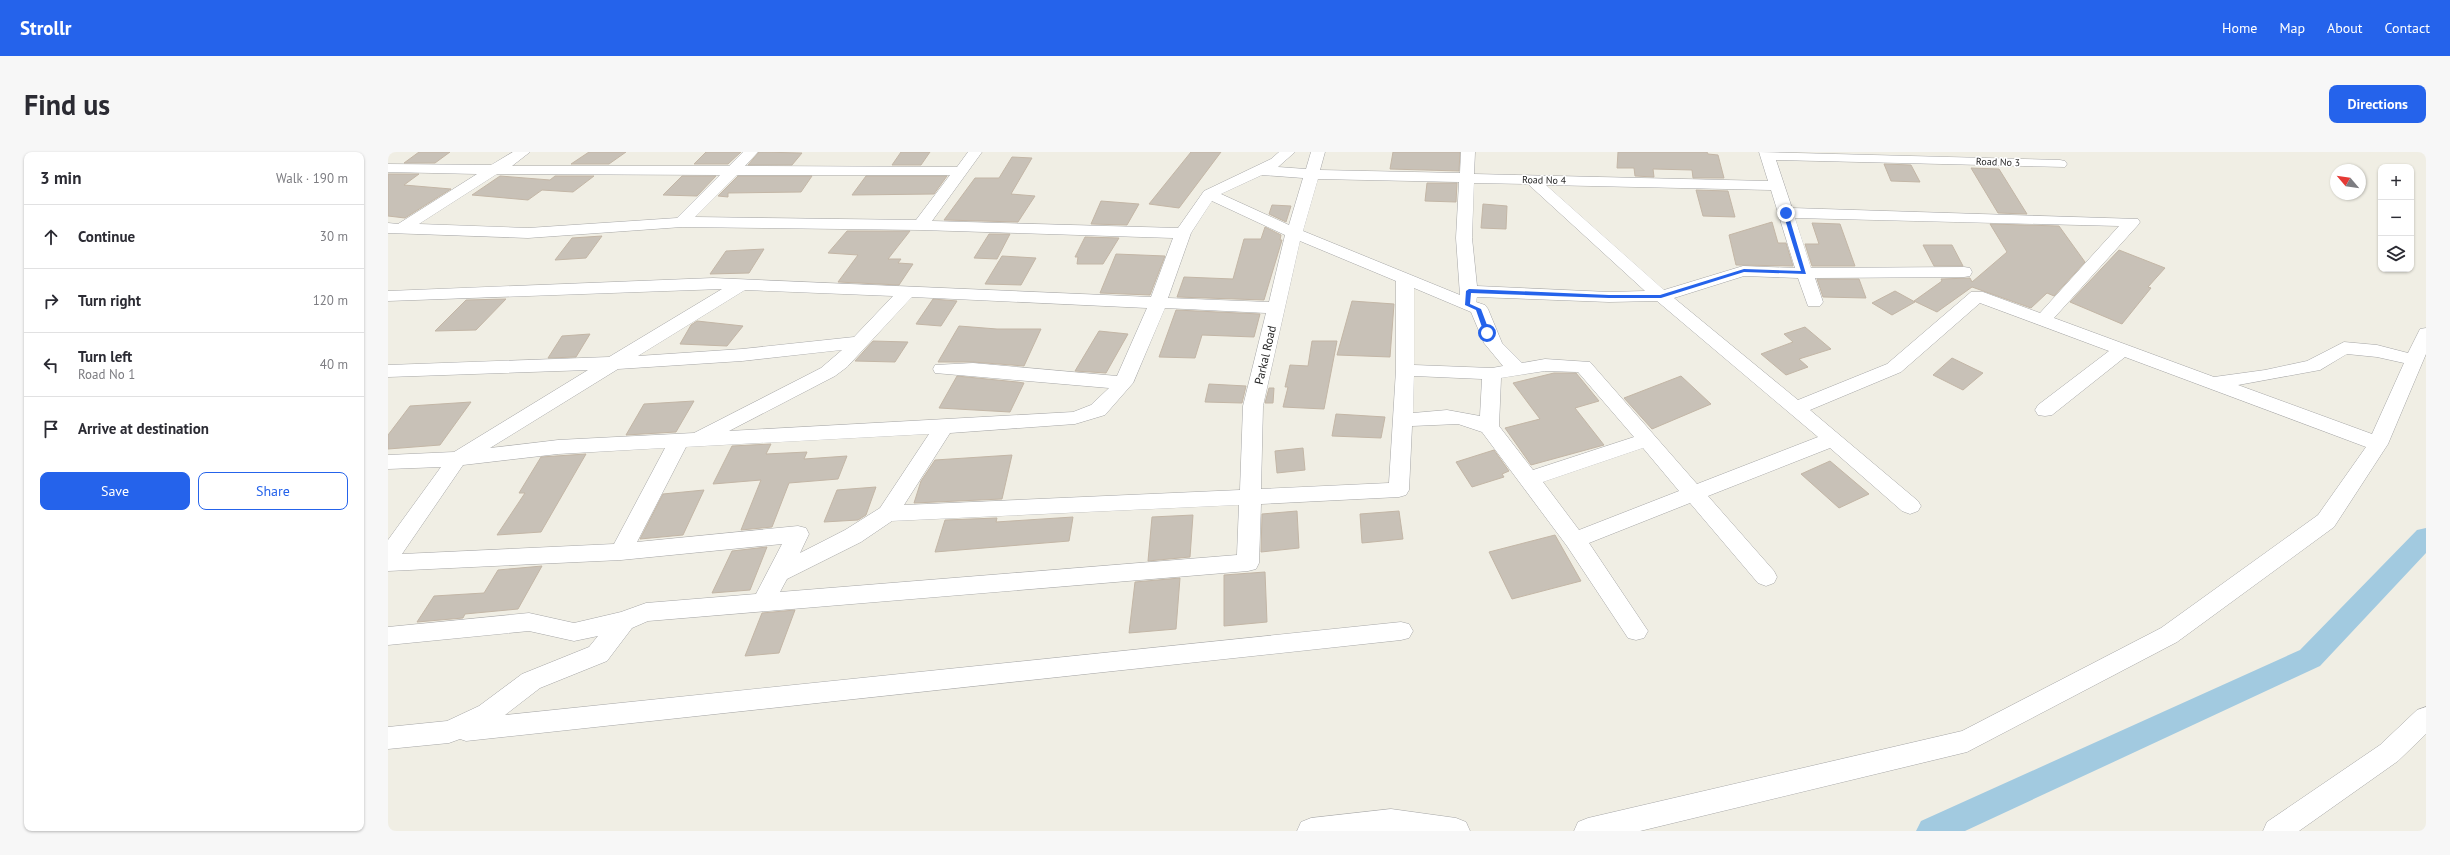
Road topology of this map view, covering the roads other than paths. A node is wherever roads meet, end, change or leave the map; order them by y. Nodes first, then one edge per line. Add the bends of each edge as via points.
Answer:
1 (523, 152) edge
2 (750, 152) edge
3 (974, 152) edge
4 (1288, 152) edge
5 (1318, 152) edge
6 (1468, 152) edge
7 (1767, 153) edge
8 (2060, 164) dead end
9 (388, 168) edge
10 (734, 169) junction
11 (496, 170) junction
12 (1261, 170) junction
13 (960, 171) junction
14 (1312, 174) junction
15 (1467, 178) junction
16 (1532, 180) junction
17 (1777, 186) junction
18 (1209, 194) junction
19 (1786, 213) junction
20 (682, 222) junction
21 (921, 225) junction
22 (392, 230) edge
23 (1182, 233) junction
24 (1294, 233) junction
25 (1964, 272) dead end
26 (1804, 273) junction
27 (1405, 280) junction
28 (740, 285) junction
29 (908, 290) junction
30 (388, 296) edge
31 (1661, 296) junction
32 (1468, 298) junction
33 (1814, 302) dead end
34 (1158, 303) junction
35 (1276, 308) junction
36 (2043, 320) junction
37 (2426, 333) edge
38 (859, 342) junction
39 (2123, 349) junction
40 (2414, 360) junction
41 (613, 363) junction
42 (942, 369) dead end
43 (1518, 369) junction
44 (1405, 370) junction
45 (388, 371) edge
46 (1492, 374) junction
47 (1124, 383) junction
48 (2214, 383) junction
49 (1796, 408) junction
50 (2045, 410) dead end
51 (1402, 421) junction
52 (944, 427) junction
53 (1489, 427) junction
54 (1833, 439) junction
55 (1647, 440) junction
56 (686, 441) junction
57 (2378, 444) junction
58 (457, 459) junction
59 (388, 462) edge
60 (1530, 479) junction
61 (1694, 494) junction
62 (1249, 498) junction
63 (1910, 506) dead end
64 (888, 513) junction
65 (1575, 540) junction
66 (621, 552) junction
67 (388, 557) edge
68 (388, 563) edge
69 (778, 573) junction
70 (1766, 577) dead end
71 (763, 603) junction
72 (624, 621) junction
73 (1401, 631) dead end
74 (1636, 631) dead end
75 (388, 636) edge
76 (2426, 718) edge
77 (449, 732) junction
78 (388, 738) edge
79 (1312, 831) edge
80 (1456, 831) edge
81 (1588, 831) edge
82 (2276, 831) edge

1 - 11 street
2 - 10 street
3 - 13 street
4 - 12 street
5 - 14 street, Parkal Road
6 - 15 street
7 - 8 street, Road No 3
7 - 17 street
9 - 11 street
10 - 11 street
10 - 13 street
10 - 20 street
11 - 22 street
12 - 14 street, Road No 4
12 - 18 street
13 - 21 street
14 - 15 street, Road No 4
14 - 24 street, Parkal Road
15 - 16 street, Road No 4
15 - 32 street via 1464,238
16 - 17 street, Road No 4
16 - 31 street
17 - 19 street
18 - 23 street
18 - 24 street
19 - 26 street
19 - 36 street via 2132,222
20 - 21 street
20 - 22 street via 528,233
21 - 23 street
23 - 34 street
24 - 27 street
24 - 35 street, Parkal Road
25 - 26 street
26 - 31 street via 1744,270
26 - 33 street
27 - 32 street
27 - 44 street
28 - 29 street
28 - 30 street via 713,283
28 - 41 street
29 - 34 street
29 - 38 street
31 - 32 street
31 - 49 street
32 - 43 street via 1478,309 1487,333 1504,360
34 - 35 street
34 - 47 street
35 - 62 street, Parkal Road via 1253,406
36 - 39 street
36 - 49 street via 1977,296 1894,368
37 - 40 street
38 - 41 street via 780,353
38 - 56 street via 828,372
39 - 48 street
39 - 50 street
40 - 48 street via 2376,351 2344,348 2313,366
40 - 57 street
41 - 45 street
41 - 58 street
42 - 47 street via 973,369
43 - 46 street
43 - 55 street via 1545,365 1584,366
44 - 46 street
44 - 51 street
46 - 53 street
47 - 52 street via 1098,410 1076,418
48 - 57 street
49 - 54 street
51 - 53 street via 1432,417 1469,419 1477,420
51 - 62 street via 1399,490
52 - 56 street
52 - 64 street
53 - 60 street
54 - 61 street
54 - 63 street
55 - 60 street
55 - 61 street
56 - 58 street via 558,447
56 - 66 street
57 - 81 street via 2326,521 2175,631 1967,741
58 - 59 street
58 - 67 street
60 - 65 street
61 - 65 street
61 - 70 street
62 - 64 street
62 - 71 street, Parkal Road via 1248,563
64 - 69 street via 853,536
65 - 74 street
66 - 68 street
66 - 69 street via 798,534
69 - 71 street
71 - 72 street via 646,612
72 - 75 street via 574,632 529,622
72 - 77 street via 598,654 531,681 488,714
73 - 77 street
76 - 82 street via 2389,753
77 - 78 street
79 - 80 street via 1391,822

